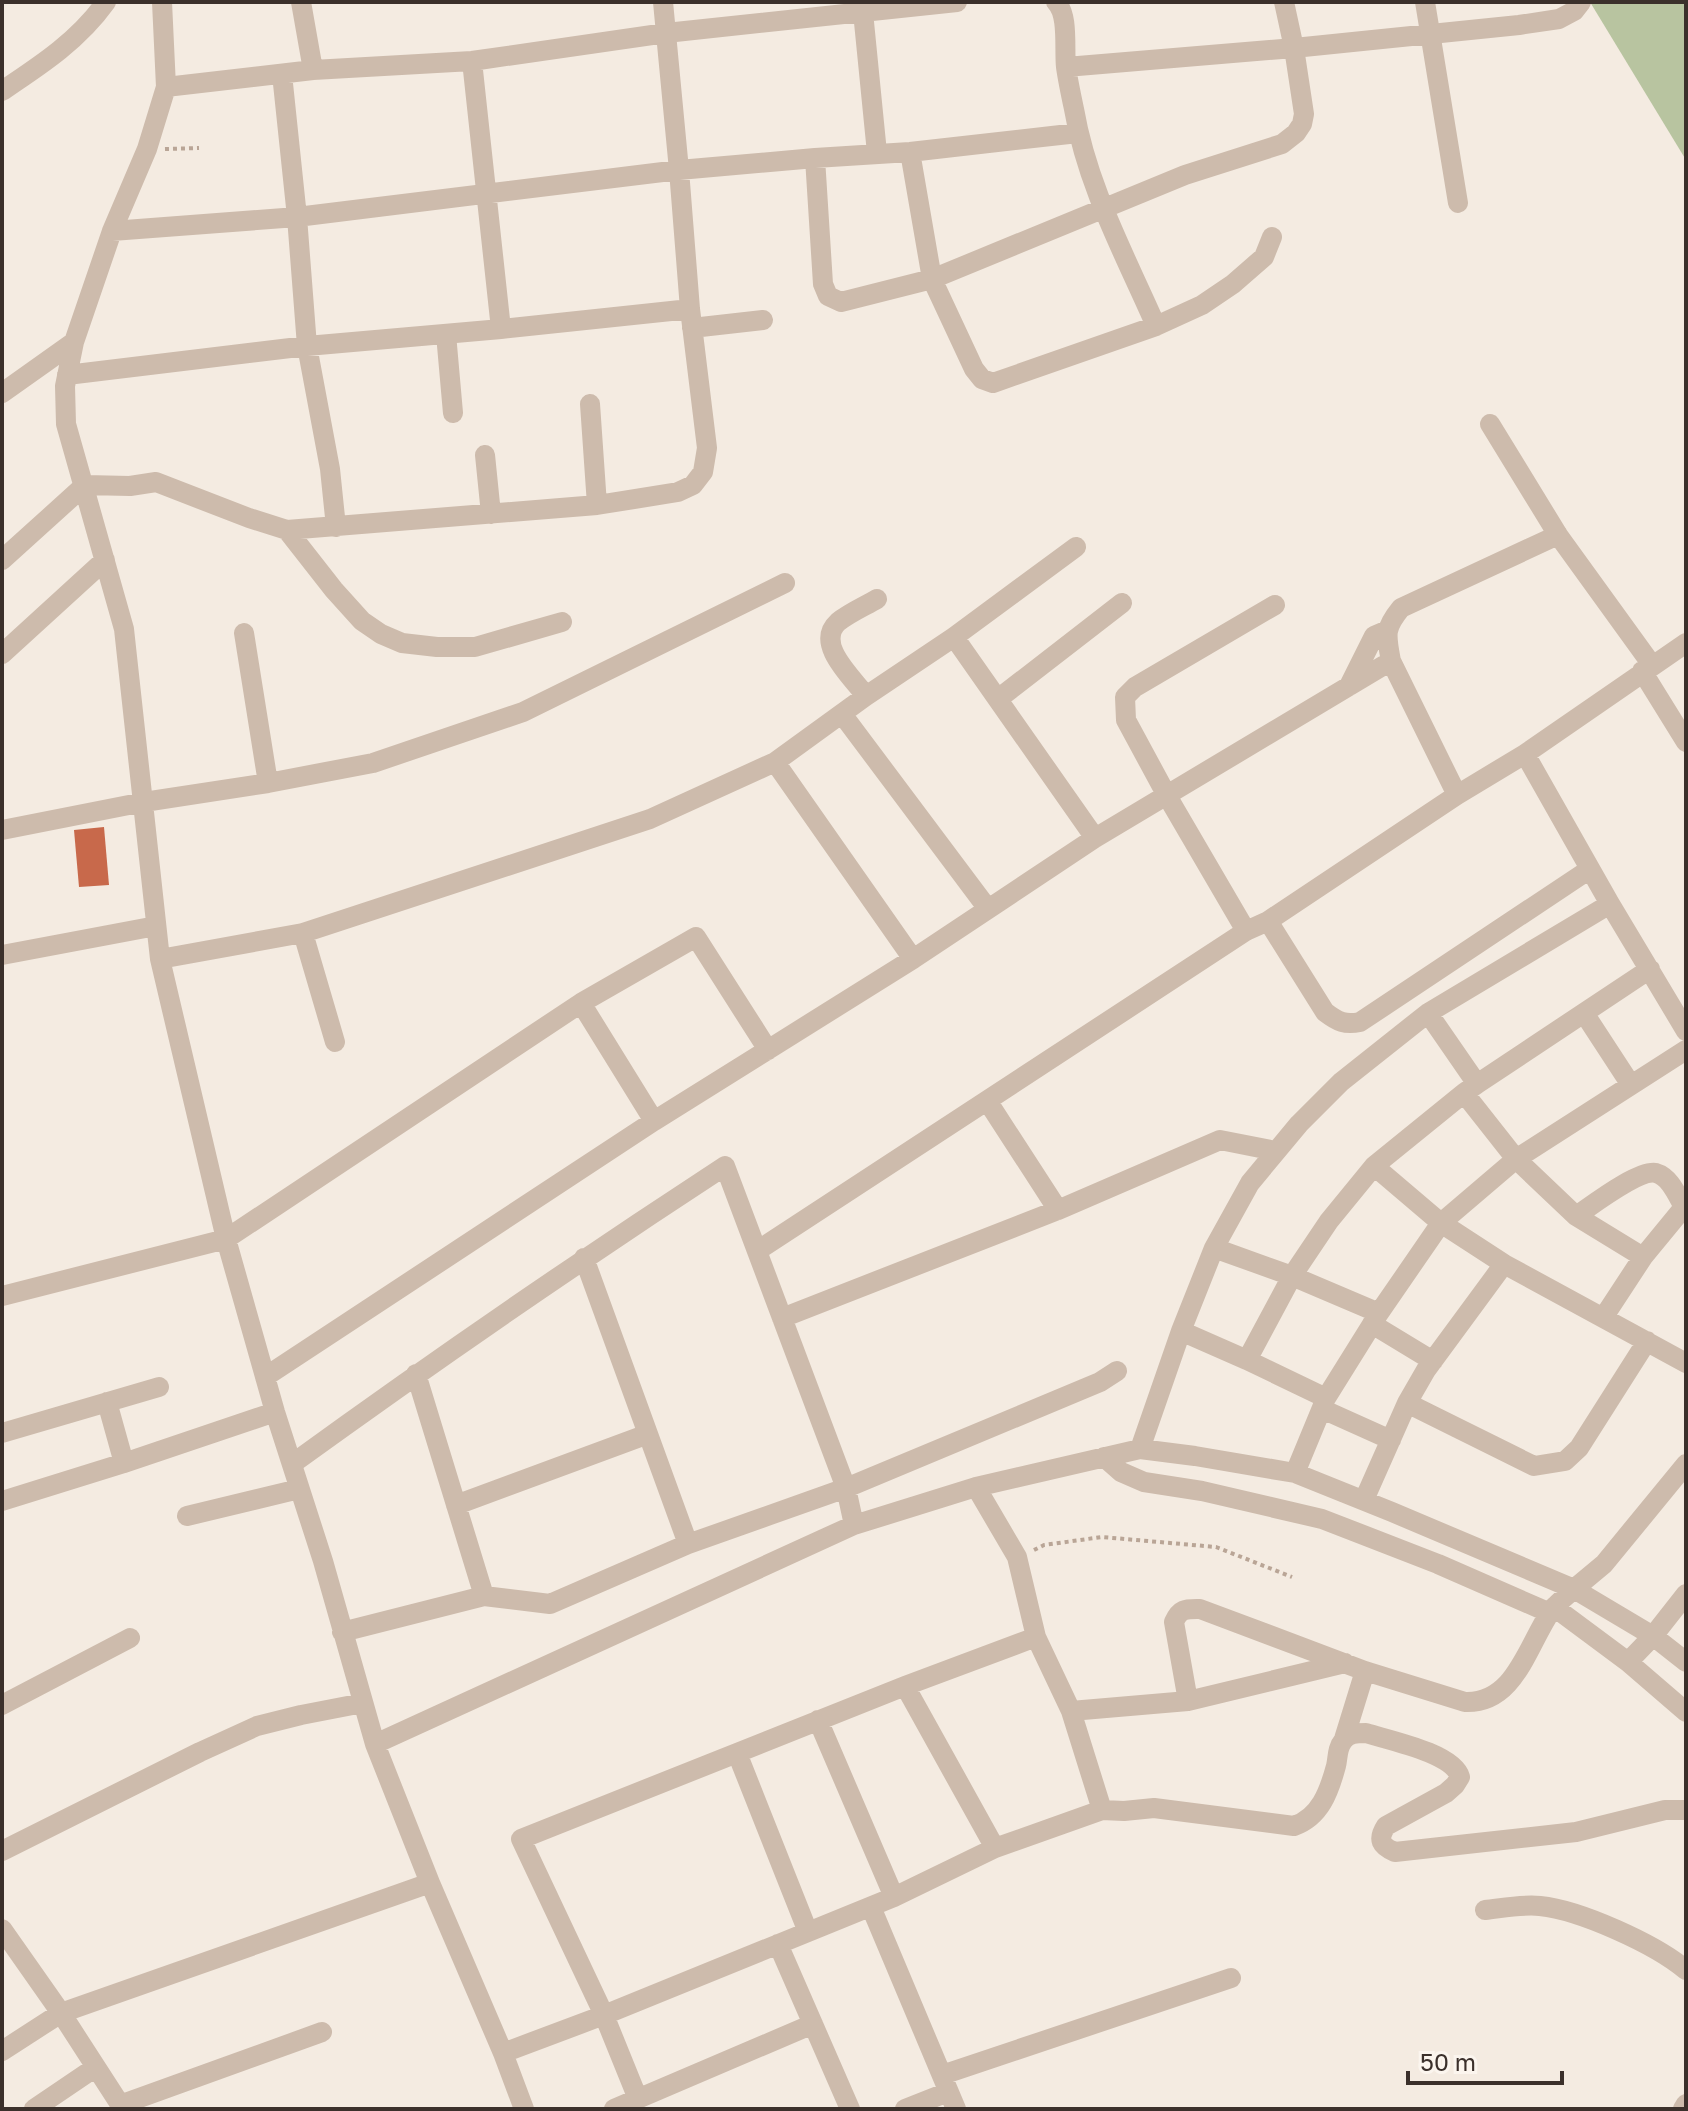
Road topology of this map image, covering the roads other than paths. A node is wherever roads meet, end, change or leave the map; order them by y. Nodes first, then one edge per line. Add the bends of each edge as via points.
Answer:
1 (106, 2) edge
2 (162, 2) edge
3 (301, 2) edge
4 (663, 2) edge
5 (957, 2) edge
6 (1284, 2) edge
7 (1425, 2) edge
8 (1581, 2) edge
9 (1059, 3) edge
10 (862, 7) edge
11 (666, 33) junction
12 (1431, 34) junction
13 (1294, 48) junction
14 (472, 61) junction
15 (1066, 67) junction
16 (313, 70) junction
17 (282, 74) junction
18 (166, 87) junction
19 (2, 91) edge
20 (1078, 133) junction
21 (910, 152) junction
22 (877, 153) junction
23 (815, 158) junction
24 (679, 170) junction
25 (486, 195) junction
26 (1458, 203) dead end
27 (1104, 207) junction
28 (297, 217) junction
29 (112, 231) junction
30 (1272, 237) dead end
31 (932, 279) junction
32 (691, 318) junction
33 (763, 320) dead end
34 (1156, 326) junction
35 (501, 329) junction
36 (446, 334) junction
37 (74, 342) junction
38 (307, 346) junction
39 (67, 375) junction
40 (2, 393) edge
41 (590, 404) dead end
42 (453, 413) dead end
43 (1490, 424) dead end
44 (485, 455) dead end
45 (85, 485) junction
46 (597, 505) junction
47 (491, 514) junction
48 (336, 527) junction
49 (287, 530) junction
50 (1558, 535) junction
51 (1076, 547) dead end
52 (2, 560) edge
53 (105, 560) junction
54 (785, 583) dead end
55 (877, 599) dead end
56 (1122, 603) dead end
57 (1275, 605) dead end
58 (562, 622) dead end
59 (1388, 630) junction
60 (244, 633) dead end
61 (954, 637) junction
62 (1686, 643) edge
63 (2, 654) edge
64 (1391, 661) junction
65 (1647, 668) junction
66 (1349, 686) junction
67 (866, 696) junction
68 (998, 699) junction
69 (842, 714) junction
70 (1686, 742) edge
71 (1525, 754) junction
72 (775, 762) junction
73 (268, 783) junction
74 (1166, 794) junction
75 (1457, 795) junction
76 (144, 802) junction
77 (2, 830) edge
78 (1095, 838) junction
79 (1592, 873) junction
80 (1607, 900) junction
81 (988, 909) junction
82 (1268, 921) junction
83 (156, 926) junction
84 (1246, 931) junction
85 (303, 933) junction
86 (2, 955) edge
87 (160, 959) junction
88 (913, 959) junction
89 (1650, 969) junction
90 (581, 1003) junction
91 (1428, 1013) junction
92 (1584, 1013) junction
93 (1686, 1031) edge
94 (335, 1042) dead end
95 (768, 1050) junction
96 (1686, 1050) edge
97 (1631, 1085) junction
98 (1470, 1089) junction
99 (988, 1102) junction
100 (654, 1121) junction
101 (1276, 1151) junction
102 (1516, 1159) junction
103 (1374, 1166) junction
104 (1685, 1208) edge
105 (1058, 1210) junction
106 (1576, 1216) junction
107 (1441, 1223) junction
108 (226, 1239) junction
109 (1214, 1248) junction
110 (757, 1251) junction
111 (1643, 1257) junction
112 (584, 1258) junction
113 (1504, 1264) junction
114 (1292, 1276) junction
115 (2, 1296) edge
116 (782, 1318) junction
117 (1376, 1318) junction
118 (1603, 1318) junction
119 (1181, 1331) junction
120 (1647, 1341) junction
121 (1247, 1360) junction
122 (1433, 1361) junction
123 (1686, 1363) edge
124 (1117, 1371) dead end
125 (416, 1374) junction
126 (265, 1377) junction
127 (159, 1387) dead end
128 (107, 1402) junction
129 (1407, 1403) junction
130 (1324, 1404) junction
131 (275, 1412) junction
132 (2, 1433) edge
133 (648, 1434) junction
134 (1391, 1440) junction
135 (1140, 1449) junction
136 (1104, 1457) junction
137 (124, 1463) junction
138 (292, 1464) junction
139 (1686, 1464) edge
140 (1295, 1473) junction
141 (1210, 1477) junction
142 (976, 1487) junction
143 (846, 1488) junction
144 (299, 1489) junction
145 (1364, 1500) junction
146 (2, 1501) edge
147 (456, 1505) junction
148 (187, 1516) dead end
149 (854, 1525) junction
150 (1387, 1529) junction
151 (688, 1544) junction
152 (1443, 1550) junction
153 (1574, 1589) junction
154 (1686, 1594) edge
155 (484, 1596) junction
156 (1552, 1610) junction
157 (342, 1632) junction
158 (1653, 1636) junction
159 (1036, 1637) junction
160 (130, 1638) dead end
161 (1628, 1662) junction
162 (1686, 1662) edge
163 (1345, 1663) junction
164 (1365, 1671) junction
165 (905, 1686) junction
166 (1188, 1701) junction
167 (363, 1703) junction
168 (2, 1705) edge
169 (1071, 1711) junction
170 (1686, 1712) edge
171 (818, 1720) junction
172 (1344, 1739) junction
173 (375, 1744) junction
174 (737, 1753) junction
175 (1102, 1810) junction
176 (1686, 1810) edge
177 (995, 1848) junction
178 (2, 1851) edge
179 (430, 1883) junction
180 (894, 1897) junction
181 (871, 1907) junction
182 (1485, 1910) dead end
183 (2, 1929) edge
184 (808, 1932) junction
185 (778, 1944) junction
186 (1686, 1970) edge
187 (1231, 1978) dead end
188 (61, 2013) junction
189 (604, 2015) junction
190 (813, 2024) junction
191 (322, 2032) dead end
192 (2, 2051) edge
193 (503, 2053) junction
194 (96, 2067) junction
195 (949, 2092) edge
196 (638, 2099) junction
197 (122, 2107) edge
198 (34, 2109) edge
199 (524, 2109) edge
200 (614, 2109) edge
201 (850, 2109) edge
202 (905, 2109) edge

1 - 19 street via 51,59
2 - 18 street
3 - 16 street
4 - 11 street
5 - 10 street
6 - 13 street
7 - 12 street
8 - 12 street via 1559,19
9 - 15 street
10 - 11 street
10 - 22 street
11 - 14 street
11 - 24 street
12 - 13 street
12 - 26 street
13 - 15 street
13 - 27 street via 1304,114 1296,133 1282,144
14 - 16 street
14 - 25 street
15 - 20 street
16 - 17 street
17 - 18 street
17 - 28 street
18 - 29 street
20 - 21 street
20 - 27 street
21 - 22 street
21 - 31 street
22 - 23 street
23 - 24 street
23 - 31 street via 828,296 841,302
24 - 25 street
24 - 32 street
25 - 28 street
25 - 35 street
27 - 31 street
27 - 34 street
28 - 29 street
28 - 38 street
29 - 37 street
30 - 34 street via 1264,257 1233,284
31 - 34 street via 974,369 993,383
32 - 33 street
32 - 35 street
32 - 46 street via 707,448 703,472 678,492
35 - 36 street
36 - 38 street
36 - 42 street
37 - 39 street
37 - 40 street
38 - 39 street
38 - 48 street
39 - 45 street via 66,424
41 - 46 street
43 - 50 street
44 - 47 street
45 - 49 street via 156,482
45 - 52 street
45 - 53 street
46 - 47 street
47 - 48 street
48 - 49 street
49 - 58 street via 362,621 402,643 475,647
50 - 59 street via 1401,608
50 - 65 street
51 - 61 street
53 - 63 street
53 - 76 street via 124,629
54 - 73 street via 523,712 373,763
55 - 67 street via 837,622 829,643
56 - 68 street
57 - 74 street via 1125,697 1126,720
59 - 64 street
59 - 66 street via 1374,636
60 - 73 street
61 - 67 street
61 - 68 street
62 - 65 street
64 - 66 street
64 - 75 street
65 - 70 street
65 - 71 street
66 - 74 street
67 - 69 street
68 - 78 street
69 - 72 street
69 - 81 street
71 - 75 street
71 - 79 street
72 - 85 street via 650,819
72 - 88 street
73 - 76 street
74 - 78 street
74 - 84 street
75 - 82 street
76 - 77 street
76 - 83 street
78 - 81 street
79 - 80 street
79 - 82 street via 1360,1022 1346,1025 1325,1012
80 - 89 street
80 - 91 street
81 - 88 street
82 - 84 street
83 - 86 street
83 - 87 street
84 - 99 street
85 - 87 street
85 - 94 street
87 - 108 street
88 - 95 street
89 - 92 street
89 - 93 street
90 - 95 street via 696,937
90 - 100 street
90 - 108 street
91 - 98 street
91 - 101 street via 1341,1082
92 - 97 street
92 - 98 street
95 - 100 street
96 - 97 street
97 - 102 street
98 - 102 street
98 - 103 street
99 - 105 street
99 - 110 street
100 - 126 street
101 - 105 street via 1220,1140
101 - 109 street via 1250,1183
102 - 106 street
102 - 107 street
103 - 107 street
103 - 114 street
104 - 106 street via 1669,1181 1650,1172
104 - 111 street
105 - 116 street
106 - 111 street
107 - 113 street
107 - 117 street
108 - 115 street
108 - 126 street
109 - 114 street
109 - 119 street
110 - 112 street via 725,1166
110 - 116 street
111 - 118 street
112 - 125 street
112 - 133 street
113 - 118 street
113 - 122 street
114 - 117 street
114 - 121 street
116 - 143 street
117 - 122 street
117 - 130 street
118 - 120 street
119 - 121 street
119 - 135 street
120 - 123 street
120 - 129 street via 1579,1448 1565,1461 1534,1466
121 - 130 street
122 - 129 street
124 - 143 street
125 - 138 street
125 - 147 street
126 - 131 street
127 - 128 street
128 - 132 street
128 - 137 street
129 - 134 street
130 - 134 street
130 - 140 street
131 - 137 street
131 - 138 street
133 - 147 street
133 - 151 street
134 - 145 street
135 - 136 street
135 - 141 street
136 - 141 street via 1132,1478
136 - 142 street
137 - 146 street
138 - 144 street
139 - 153 street via 1604,1564
140 - 141 street
140 - 145 street
141 - 150 street via 1322,1519
142 - 149 street
142 - 159 street via 1017,1557
143 - 149 street
143 - 151 street
144 - 148 street
144 - 157 street
145 - 150 street
147 - 155 street
149 - 173 street
150 - 152 street
150 - 152 street
151 - 155 street via 550,1604
152 - 153 street
152 - 156 street
153 - 156 street
153 - 158 street
154 - 158 street
155 - 157 street
156 - 161 street
156 - 164 street via 1509,1684 1480,1703
157 - 167 street
158 - 161 street
158 - 162 street
159 - 165 street
159 - 169 street
160 - 168 street
161 - 170 street
163 - 164 street
163 - 166 street
163 - 166 street via 1200,1609 1186,1609 1174,1622
164 - 172 street
165 - 171 street
165 - 177 street
166 - 169 street
167 - 173 street
167 - 178 street via 257,1726
169 - 175 street
171 - 174 street
171 - 180 street
172 - 175 street via 1319,1810 1294,1826 1154,1808
172 - 176 street via 1366,1733 1442,1758 1458,1771 1460,1777 1446,1793 1386,1826 1382,1843 1395,1852 1576,1832 1665,1810
173 - 179 street
174 - 184 street
174 - 189 street via 521,1839
175 - 177 street
177 - 180 street
179 - 188 street
179 - 193 street
180 - 181 street
181 - 184 street
181 - 195 street
182 - 186 street via 1557,1908 1624,1934
183 - 188 street
184 - 185 street
185 - 189 street
185 - 190 street
187 - 195 street
188 - 192 street
188 - 194 street
189 - 193 street
189 - 196 street
190 - 196 street
190 - 201 street
191 - 197 street
193 - 199 street
194 - 197 street
194 - 198 street
195 - 202 street
196 - 200 street

